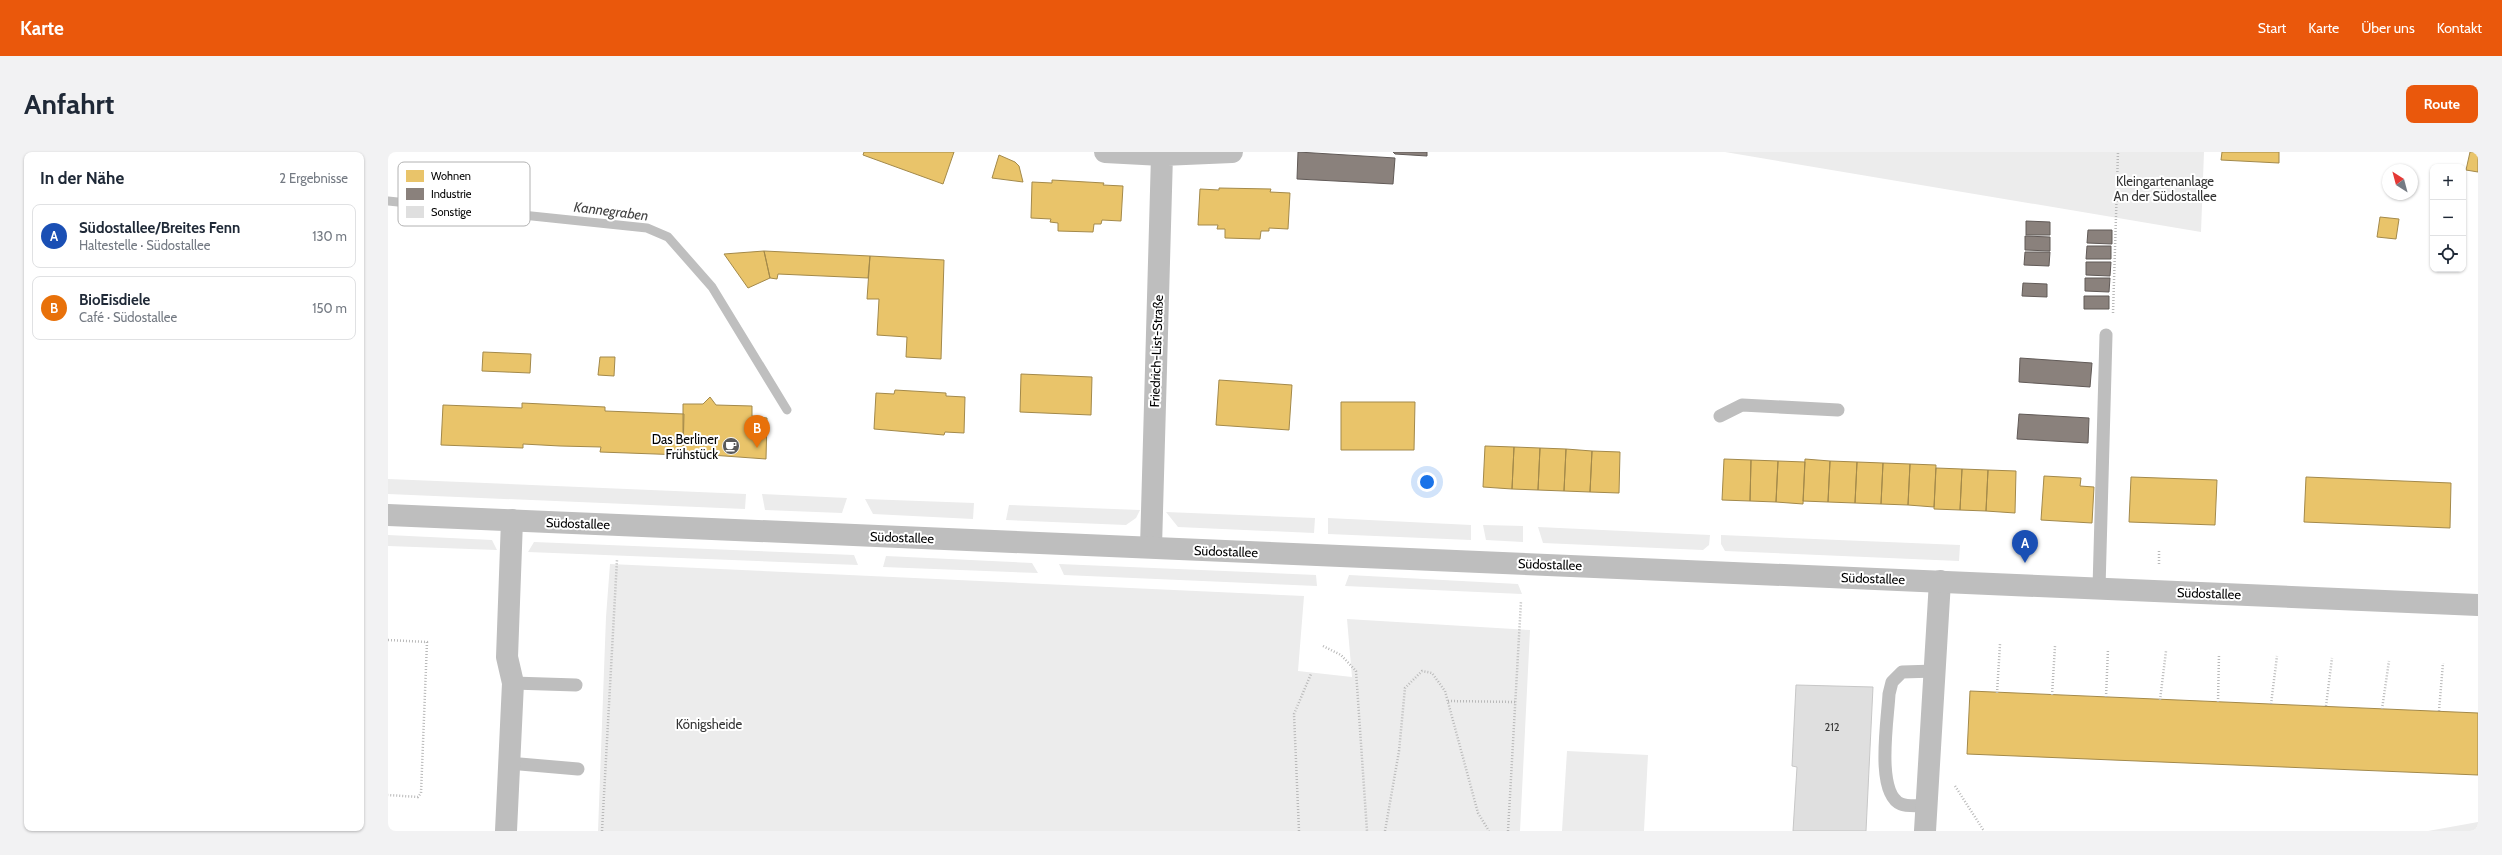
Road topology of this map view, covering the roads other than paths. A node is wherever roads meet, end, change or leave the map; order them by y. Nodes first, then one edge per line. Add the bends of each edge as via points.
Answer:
1 (1105, 152) edge
2 (1232, 152) edge
3 (1162, 155) junction
4 (2106, 335) road end
5 (1838, 410) dead end
6 (1720, 416) dead end
7 (388, 515) edge
8 (512, 520) junction
9 (1151, 548) junction
10 (1940, 581) junction
11 (2099, 588) junction
12 (2478, 604) edge
13 (1935, 671) junction
14 (513, 683) junction
15 (576, 685) dead end
16 (508, 763) junction
17 (578, 769) dead end
18 (1926, 806) junction
19 (506, 831) edge
20 (1925, 831) edge

1 - 3 street
2 - 3 street
3 - 9 street, Friedrich-List-Straße
4 - 11 lane
5 - 6 lane via 1742,405
7 - 8 street, Südostallee
8 - 9 street, Südostallee
8 - 14 street via 507,657
9 - 10 street, Südostallee
10 - 11 street, Südostallee
10 - 13 street
11 - 12 street, Südostallee
13 - 18 street
13 - 18 lane via 1902,672 1892,682 1889,694 1885,774 1891,796 1902,804
14 - 15 lane
14 - 16 street
16 - 17 lane
16 - 19 street
18 - 20 street

